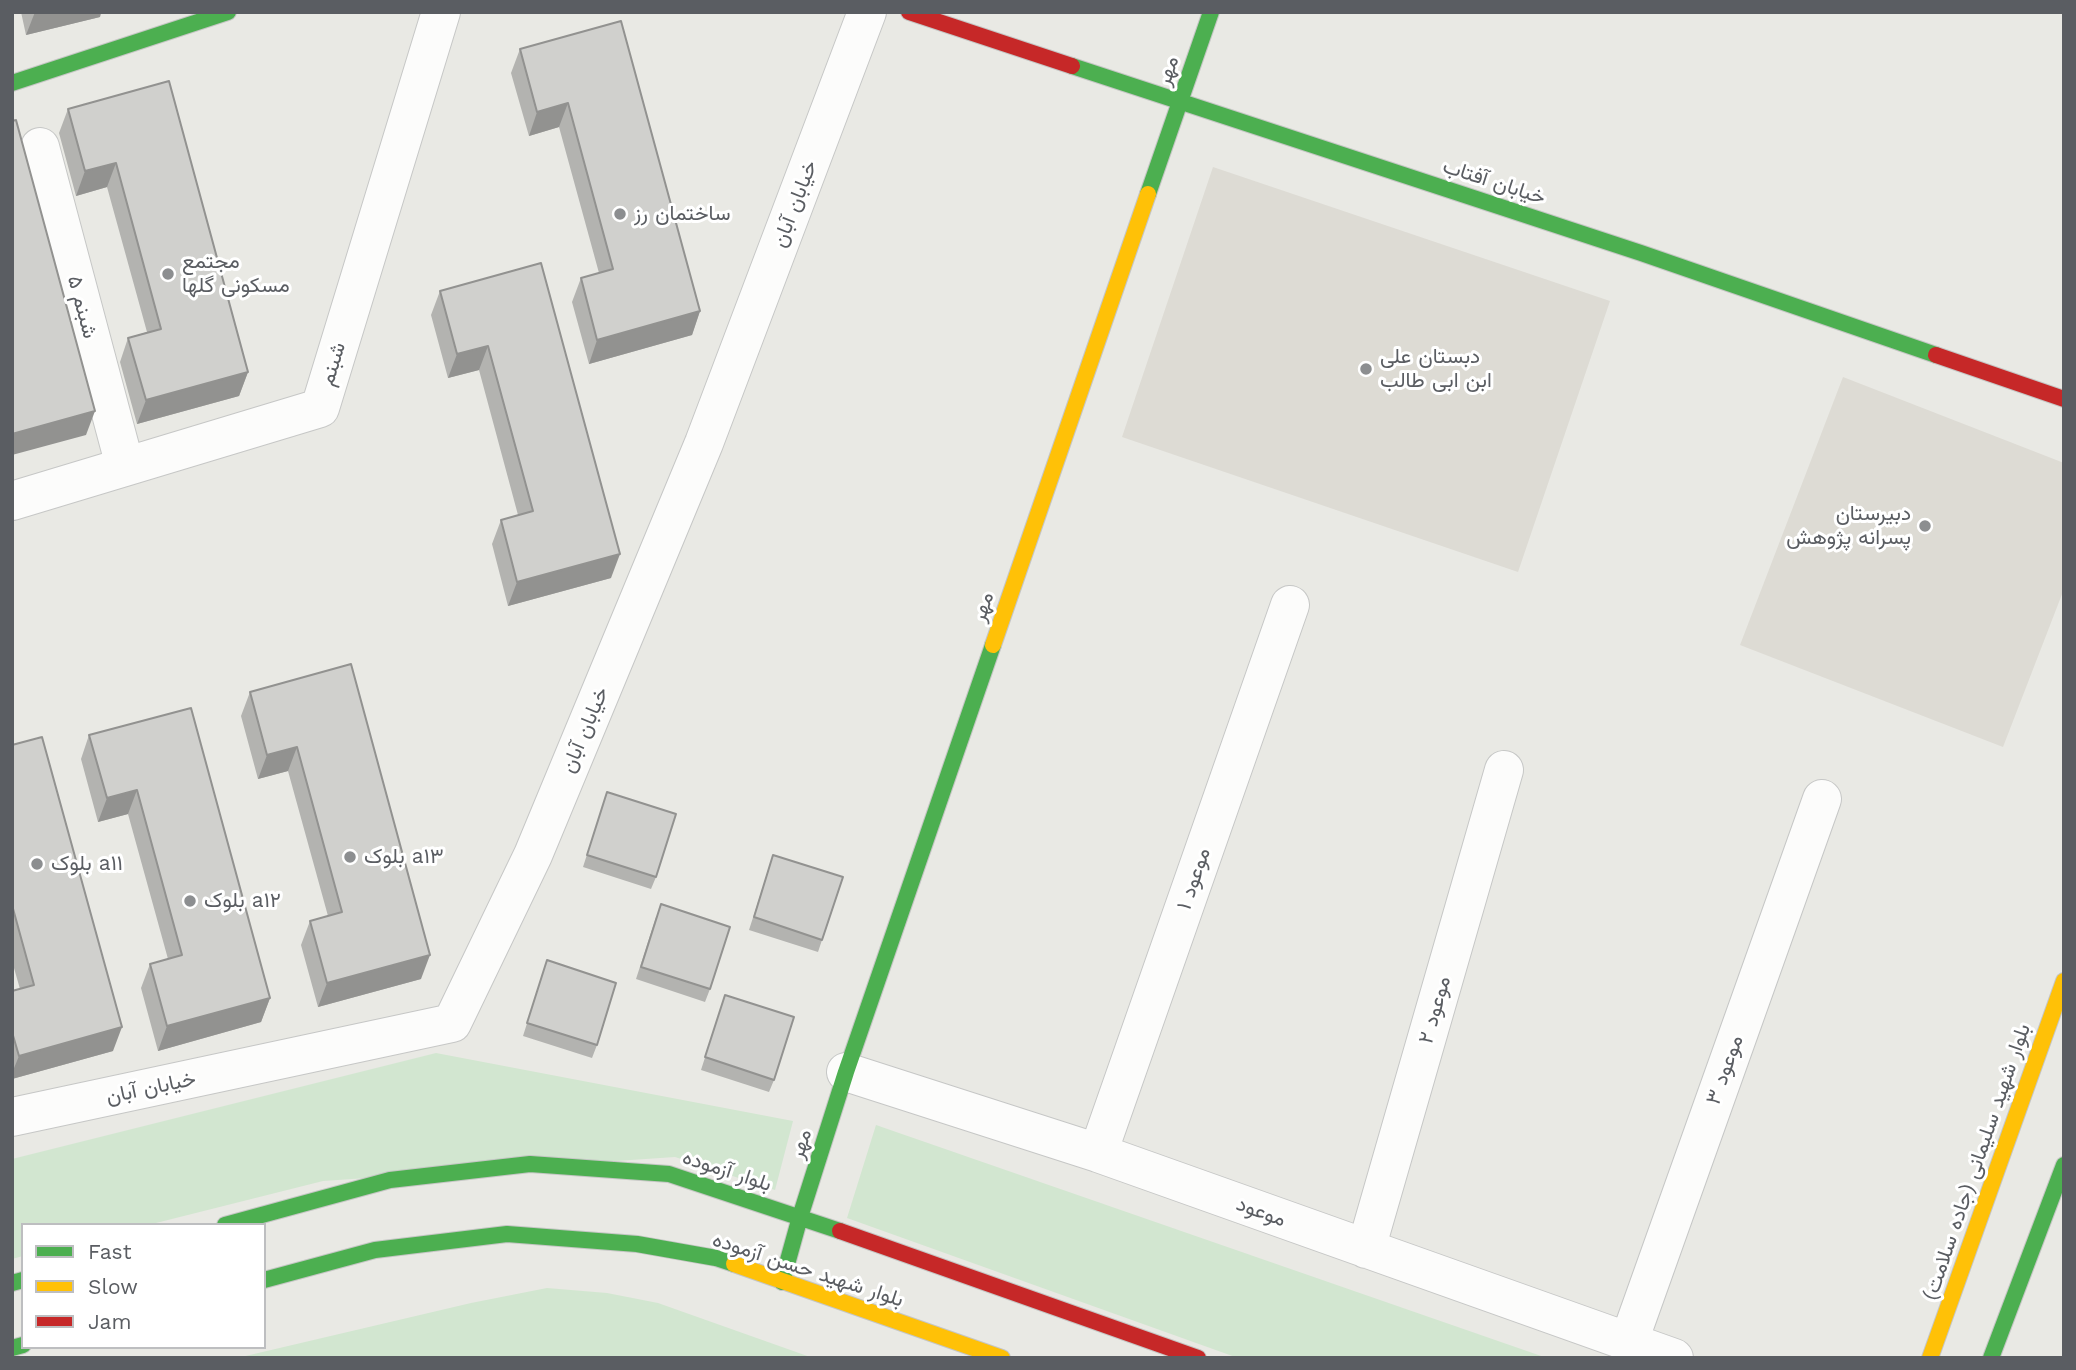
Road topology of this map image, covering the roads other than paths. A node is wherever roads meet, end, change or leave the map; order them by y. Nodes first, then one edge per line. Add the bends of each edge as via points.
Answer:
1 (228, 12) edge
2 (441, 12) edge
3 (867, 12) edge
4 (909, 12) edge
5 (1211, 12) edge
6 (12, 83) edge
7 (1180, 100) junction
8 (40, 147) dead end
9 (2064, 399) edge
10 (125, 466) junction
11 (12, 501) edge
12 (1290, 605) dead end
13 (1504, 770) dead end
14 (1822, 799) dead end
15 (2064, 981) edge
16 (846, 1072) junction
17 (12, 1117) edge
18 (1098, 1153) junction
19 (2064, 1165) edge
20 (800, 1217) junction
21 (232, 1223) edge
22 (1366, 1249) junction
23 (266, 1279) edge
24 (782, 1282) junction
25 (1629, 1341) junction
26 (1003, 1358) edge
27 (1198, 1358) edge
28 (1674, 1358) edge
29 (1930, 1358) edge
30 (1991, 1358) edge

1 - 6 street
2 - 10 street, شبنم via 320,408
3 - 17 street, خیابان آبان via 699,456 533,856 453,1023
4 - 7 street, خیابان آفتاب
5 - 7 street, مهر
7 - 9 street, خیابان آفتاب
7 - 16 street, مهر
8 - 10 street, شبنم ۵
10 - 11 street, شبنم
12 - 18 street, موعود ۱
13 - 22 street, موعود ۲
14 - 25 street, موعود ۳
15 - 29 street, بلوار شهید سلیمانی (جاده سلامت)
16 - 18 street, موعود
16 - 20 street, مهر
18 - 22 street, موعود
19 - 30 street
20 - 21 street, بلوار آزموده via 669,1174 530,1164 390,1180
20 - 24 street, مهر
20 - 27 street, بلوار آزموده
22 - 25 street, موعود
23 - 24 street, بلوار شهید حسن آزموده via 375,1250 507,1234 637,1244 716,1258
24 - 26 street, بلوار شهید حسن آزموده
25 - 28 street, موعود

